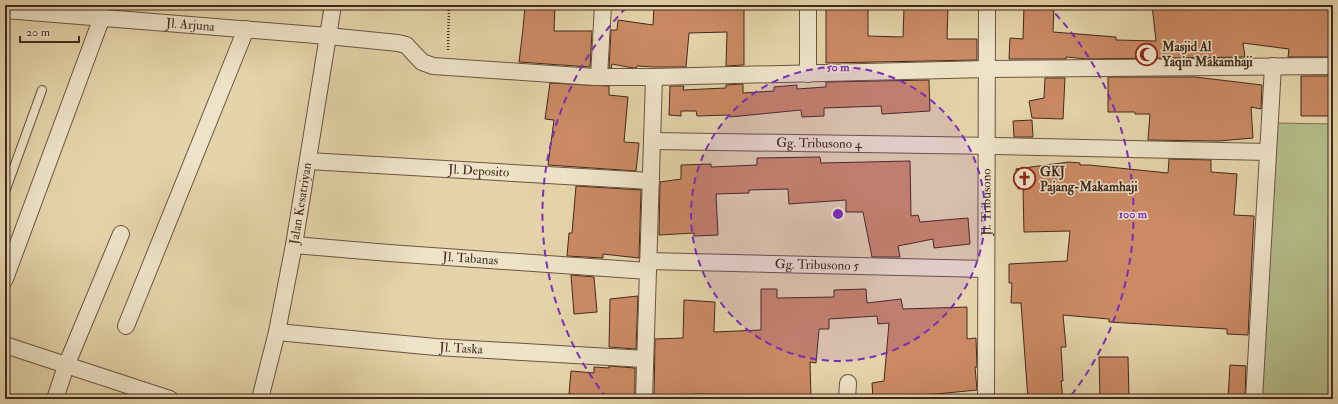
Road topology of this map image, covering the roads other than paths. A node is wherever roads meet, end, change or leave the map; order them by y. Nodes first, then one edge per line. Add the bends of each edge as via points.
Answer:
1 (333, 5) edge
2 (603, 5) edge
3 (808, 5) edge
4 (987, 5) edge
5 (5, 10) edge
6 (102, 18) junction
7 (246, 29) junction
8 (328, 36) junction
9 (1273, 66) junction
10 (1333, 66) edge
11 (987, 69) junction
12 (808, 74) junction
13 (599, 77) junction
14 (654, 77) junction
15 (42, 90) dead end
16 (652, 141) junction
17 (986, 146) junction
18 (1268, 152) junction
19 (308, 161) junction
20 (650, 181) junction
21 (5, 192) edge
22 (121, 234) dead end
23 (294, 245) junction
24 (648, 266) junction
25 (986, 269) junction
26 (5, 279) edge
27 (126, 326) dead end
28 (277, 332) junction
29 (5, 345) edge
30 (645, 359) junction
31 (66, 366) junction
32 (848, 383) dead end
33 (163, 398) edge
34 (55, 399) edge
35 (260, 399) edge
36 (644, 399) edge
37 (847, 399) edge
38 (986, 399) edge
39 (1254, 399) edge

1 - 8 street, Jalan Kesatriyan
2 - 13 street
3 - 12 street
4 - 11 street, Jl. Tribusono
5 - 6 street, Jl. Arjuna
6 - 7 street, Jl. Arjuna
6 - 26 street
7 - 8 street, Jl. Arjuna
7 - 27 street
8 - 13 street, Jl. Arjuna via 402,44 422,62 433,66
8 - 19 street, Jalan Kesatriyan
9 - 10 street, Jl. Arjuna
9 - 11 street, Jl. Arjuna
9 - 18 street
11 - 12 street, Jl. Arjuna
11 - 17 street, Jl. Tribusono
12 - 14 street, Jl. Arjuna
13 - 14 street, Jl. Arjuna
14 - 16 street
15 - 21 lane
16 - 17 street, Gg. Tribusono 4
16 - 20 street
17 - 18 street, Gg. Tribusono 4
17 - 25 street, Jl. Tribusono
18 - 39 street
19 - 20 street, Jl. Deposito
19 - 23 street, Jalan Kesatriyan
20 - 24 street
22 - 31 street
23 - 24 street, Jl. Tabanas via 389,253
23 - 28 street, Jalan Kesatriyan
24 - 25 street, Gg. Tribusono 5
24 - 30 street
25 - 38 street, Jl. Tribusono
28 - 30 street, Jl. Taska via 436,347
28 - 35 street, Jalan Kesatriyan
29 - 31 street
30 - 36 street
31 - 33 street
31 - 34 street
32 - 37 street

